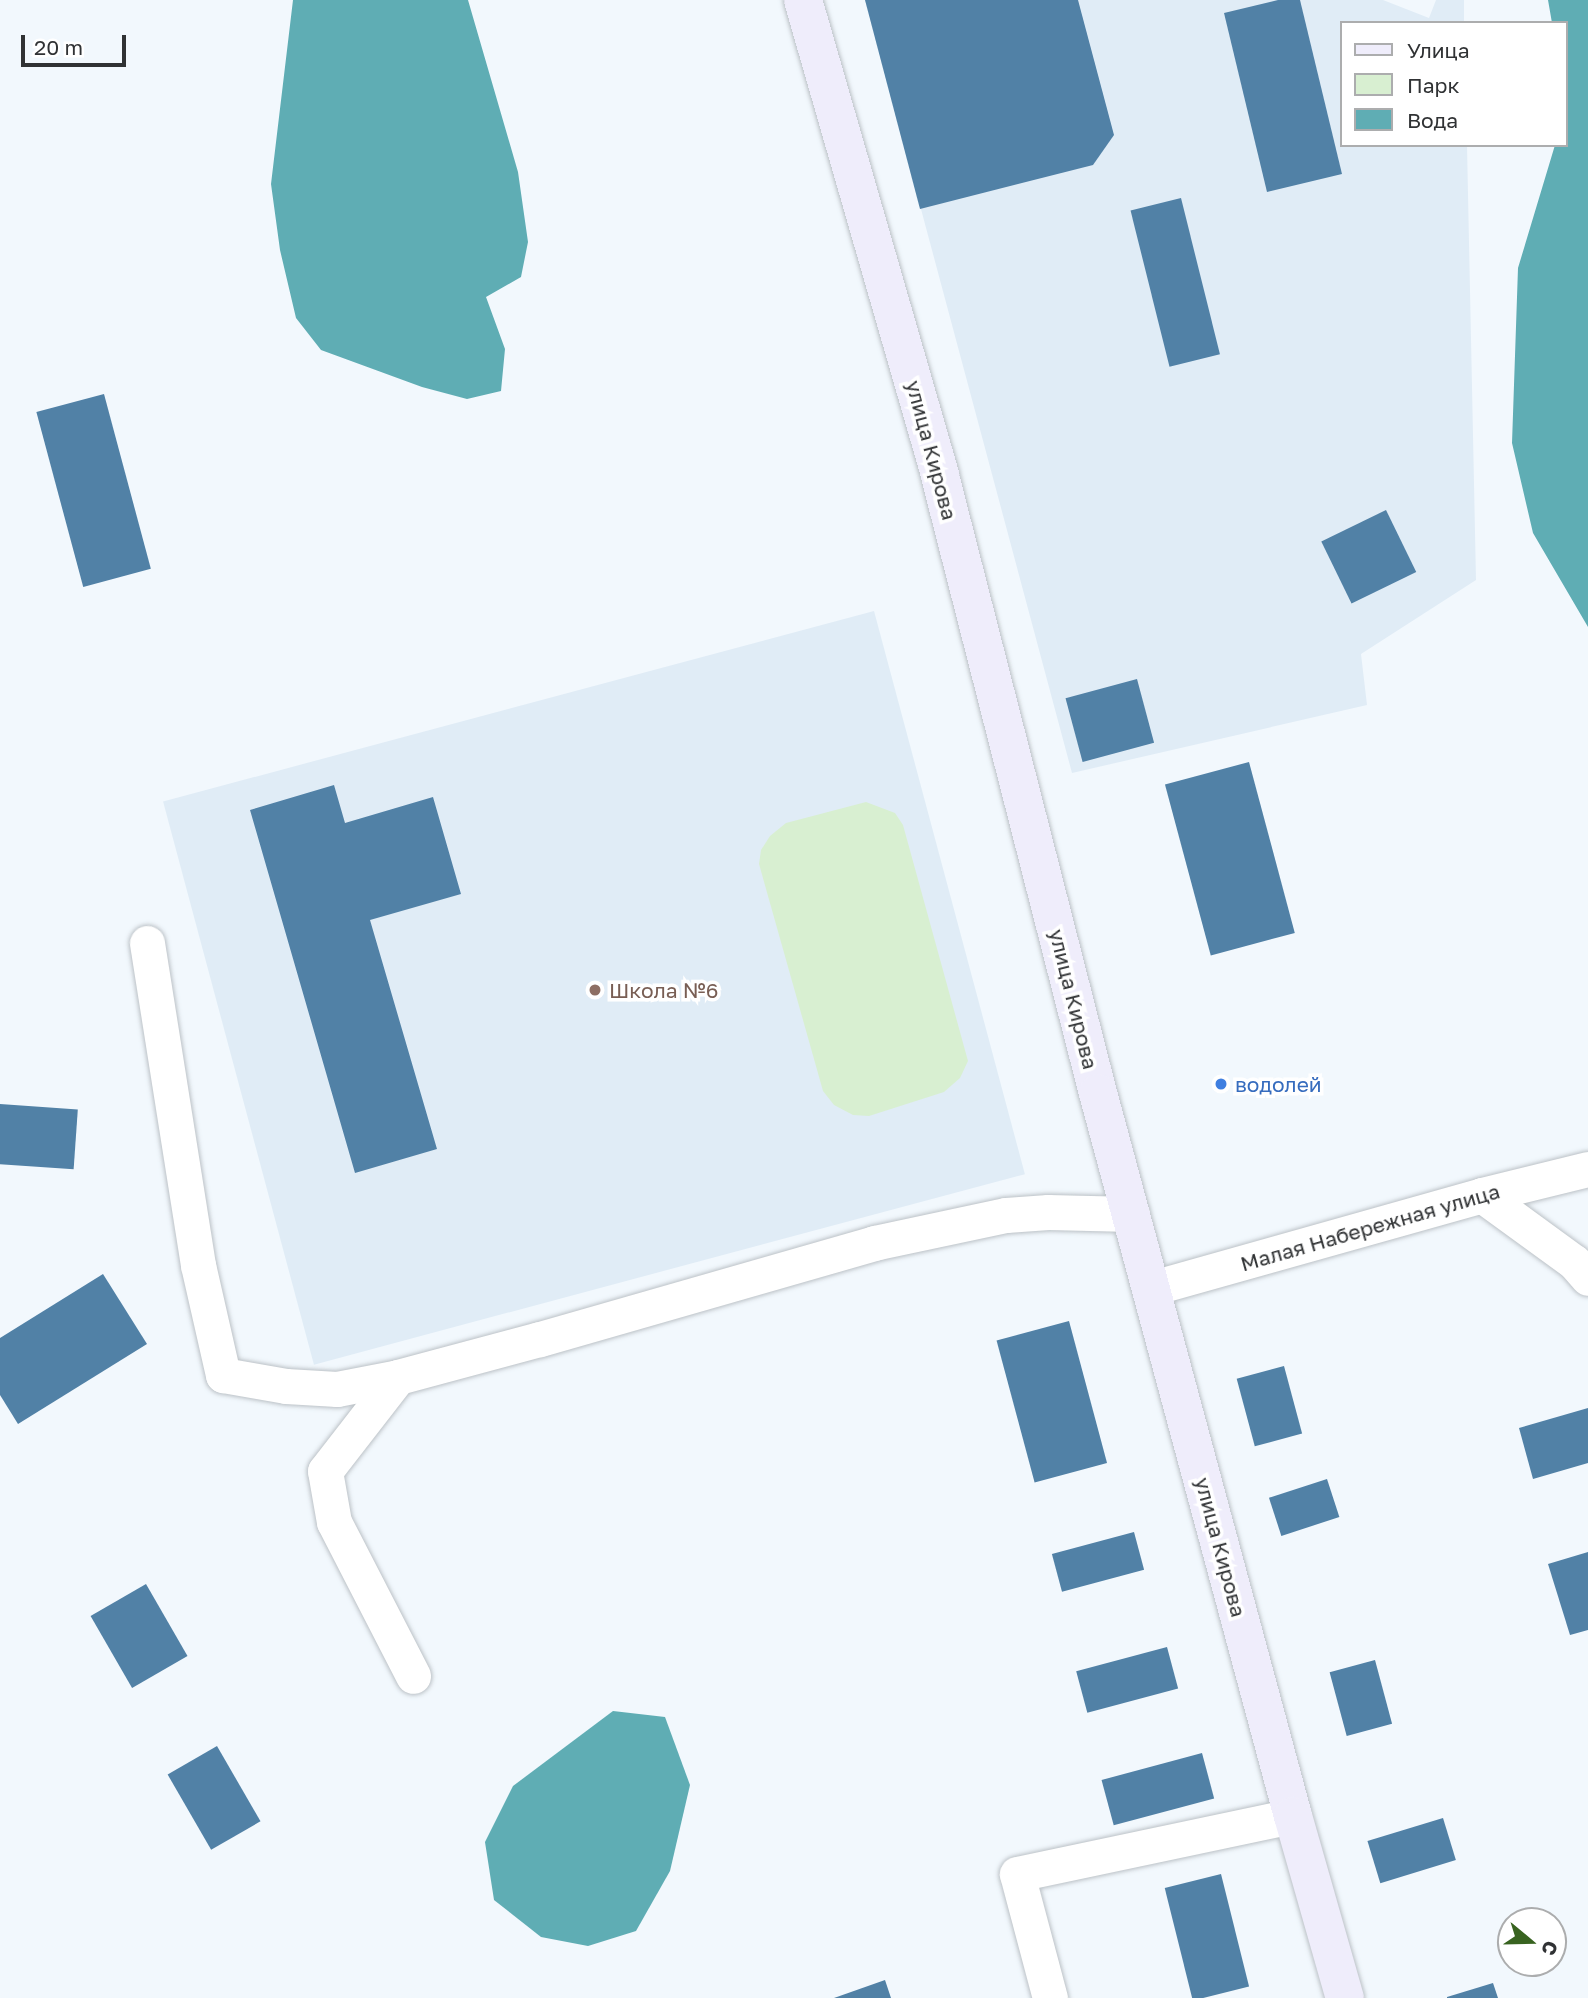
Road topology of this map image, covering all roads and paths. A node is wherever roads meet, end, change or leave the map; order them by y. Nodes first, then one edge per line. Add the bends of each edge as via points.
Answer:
1 (803, 0) edge
2 (147, 943) dead end
3 (1588, 1169) edge
4 (1482, 1195) junction
5 (1132, 1214) junction
6 (1588, 1278) edge
7 (1153, 1288) junction
8 (398, 1377) junction
9 (413, 1676) dead end
10 (1293, 1816) junction
11 (1049, 1998) edge
12 (1345, 1998) edge

1 - 5 street, улица Кирова via 940,476
2 - 8 street via 198,1265 223,1375 338,1389
3 - 4 street, Малая Набережная улица
4 - 6 street via 1574,1262
4 - 7 street, Малая Набережная улица
5 - 7 street, улица Кирова
5 - 8 street via 1006,1215 874,1243
7 - 10 street, улица Кирова
8 - 9 street via 325,1471 334,1522
10 - 11 street via 1017,1874
10 - 12 street, улица Кирова

